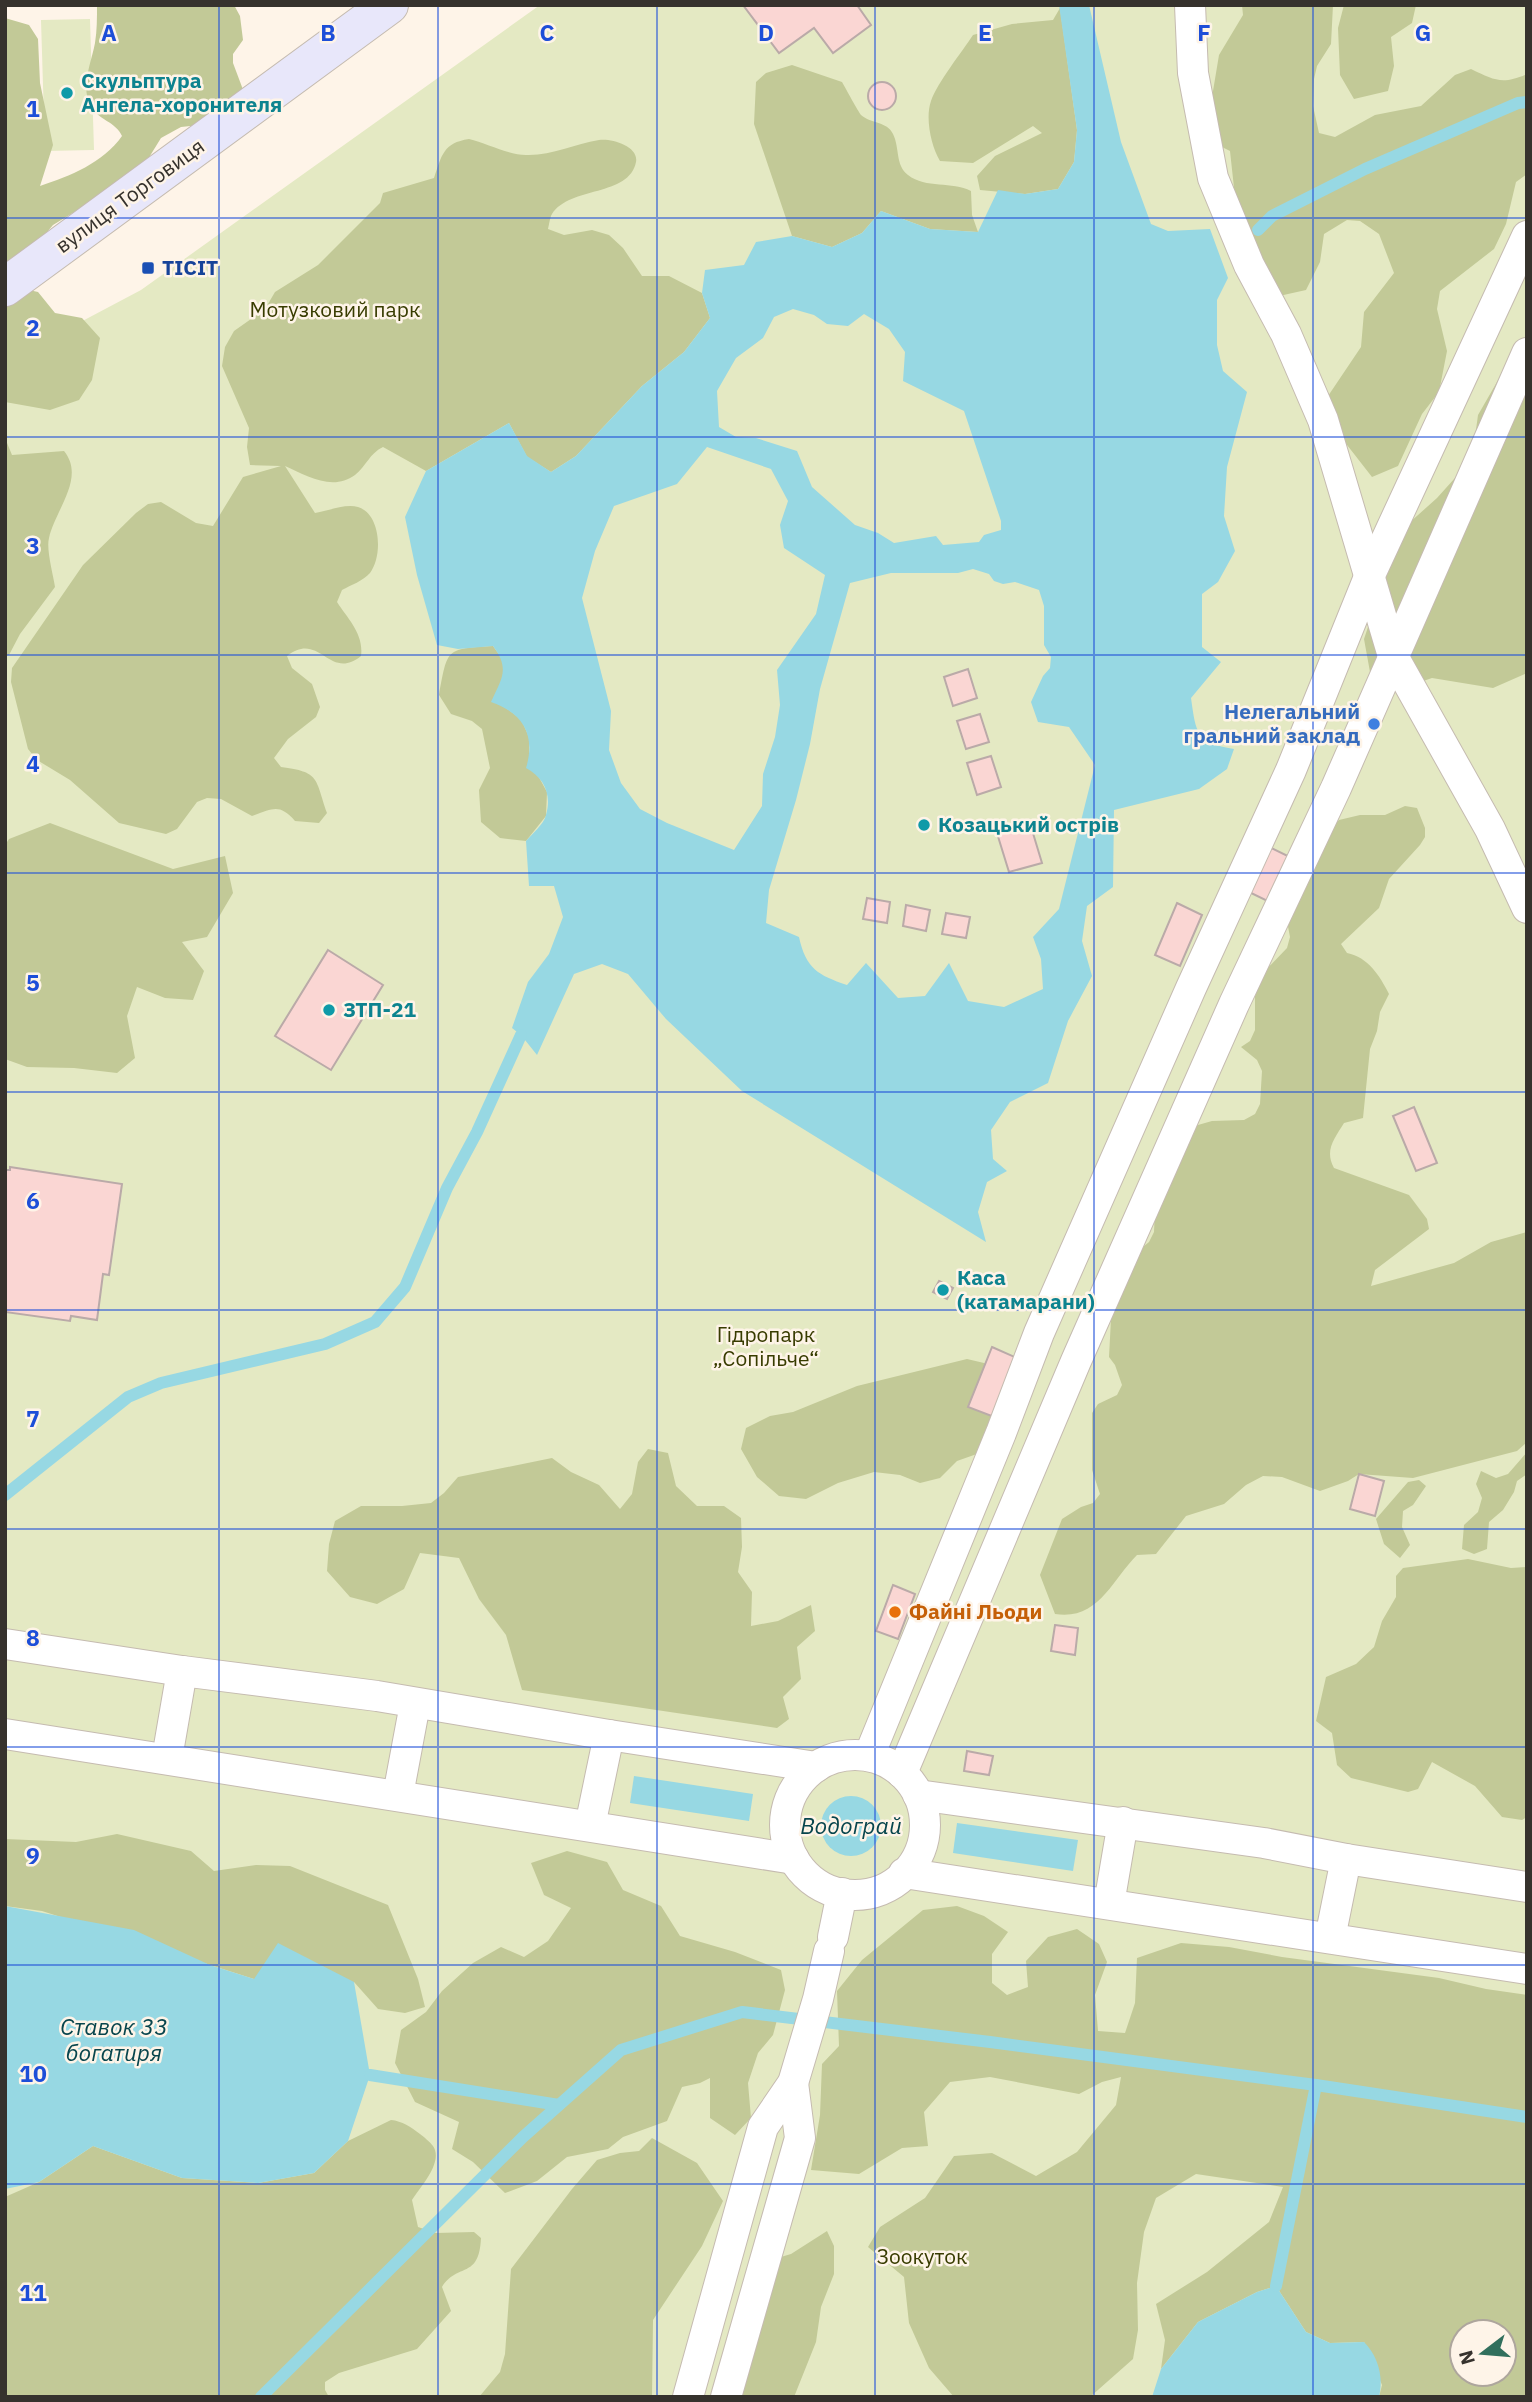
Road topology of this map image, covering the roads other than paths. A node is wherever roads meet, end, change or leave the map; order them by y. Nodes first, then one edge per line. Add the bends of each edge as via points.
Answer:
1 (389, 5) edge
2 (1190, 5) edge
3 (1527, 236) edge
4 (5, 288) edge
5 (1527, 353) edge
6 (1369, 576) junction
7 (1393, 656) junction
8 (1291, 770) junction
9 (1336, 788) junction
10 (1527, 908) edge
11 (1191, 988) junction
12 (1234, 1004) junction
13 (1028, 1363) junction
14 (1069, 1378) junction
15 (5, 1644) edge
16 (182, 1671) junction
17 (415, 1704) junction
18 (5, 1734) edge
19 (609, 1735) junction
20 (869, 1756) junction
21 (167, 1758) junction
22 (816, 1766) junction
23 (910, 1784) junction
24 (398, 1795) junction
25 (1123, 1822) junction
26 (590, 1826) junction
27 (794, 1859) junction
28 (1346, 1859) junction
29 (904, 1873) junction
30 (1527, 1887) edge
31 (842, 1893) junction
32 (1109, 1904) junction
33 (1330, 1938) junction
34 (1527, 1969) edge
35 (793, 2083) junction
36 (688, 2397) edge
37 (726, 2397) edge

1 - 4 main road, вулиця Торговиця
2 - 6 street via 1193,74 1213,178 1323,420
3 - 6 street
5 - 7 street
6 - 7 street
6 - 8 street
7 - 9 street
7 - 10 street via 1490,829
8 - 9 street
8 - 11 street
9 - 12 street
11 - 12 street
11 - 13 street
12 - 14 street
13 - 14 street
13 - 20 street
14 - 23 street
15 - 16 street
16 - 17 street
16 - 21 street
17 - 19 street
17 - 24 street
18 - 21 street
19 - 22 street
19 - 26 street
20 - 22 street via 837,1757
20 - 23 street via 886,1762
21 - 24 street
22 - 27 street via 795,1788 786,1808 785,1829
23 - 25 street
23 - 29 street via 922,1805 925,1826 913,1865
24 - 26 street
25 - 28 street
25 - 32 street
26 - 27 street
27 - 31 street via 813,1881
28 - 30 street
28 - 33 street
29 - 31 street via 874,1892
29 - 32 street
31 - 35 street
32 - 33 street
33 - 34 street
35 - 36 street via 763,2127
35 - 37 street via 800,2138

